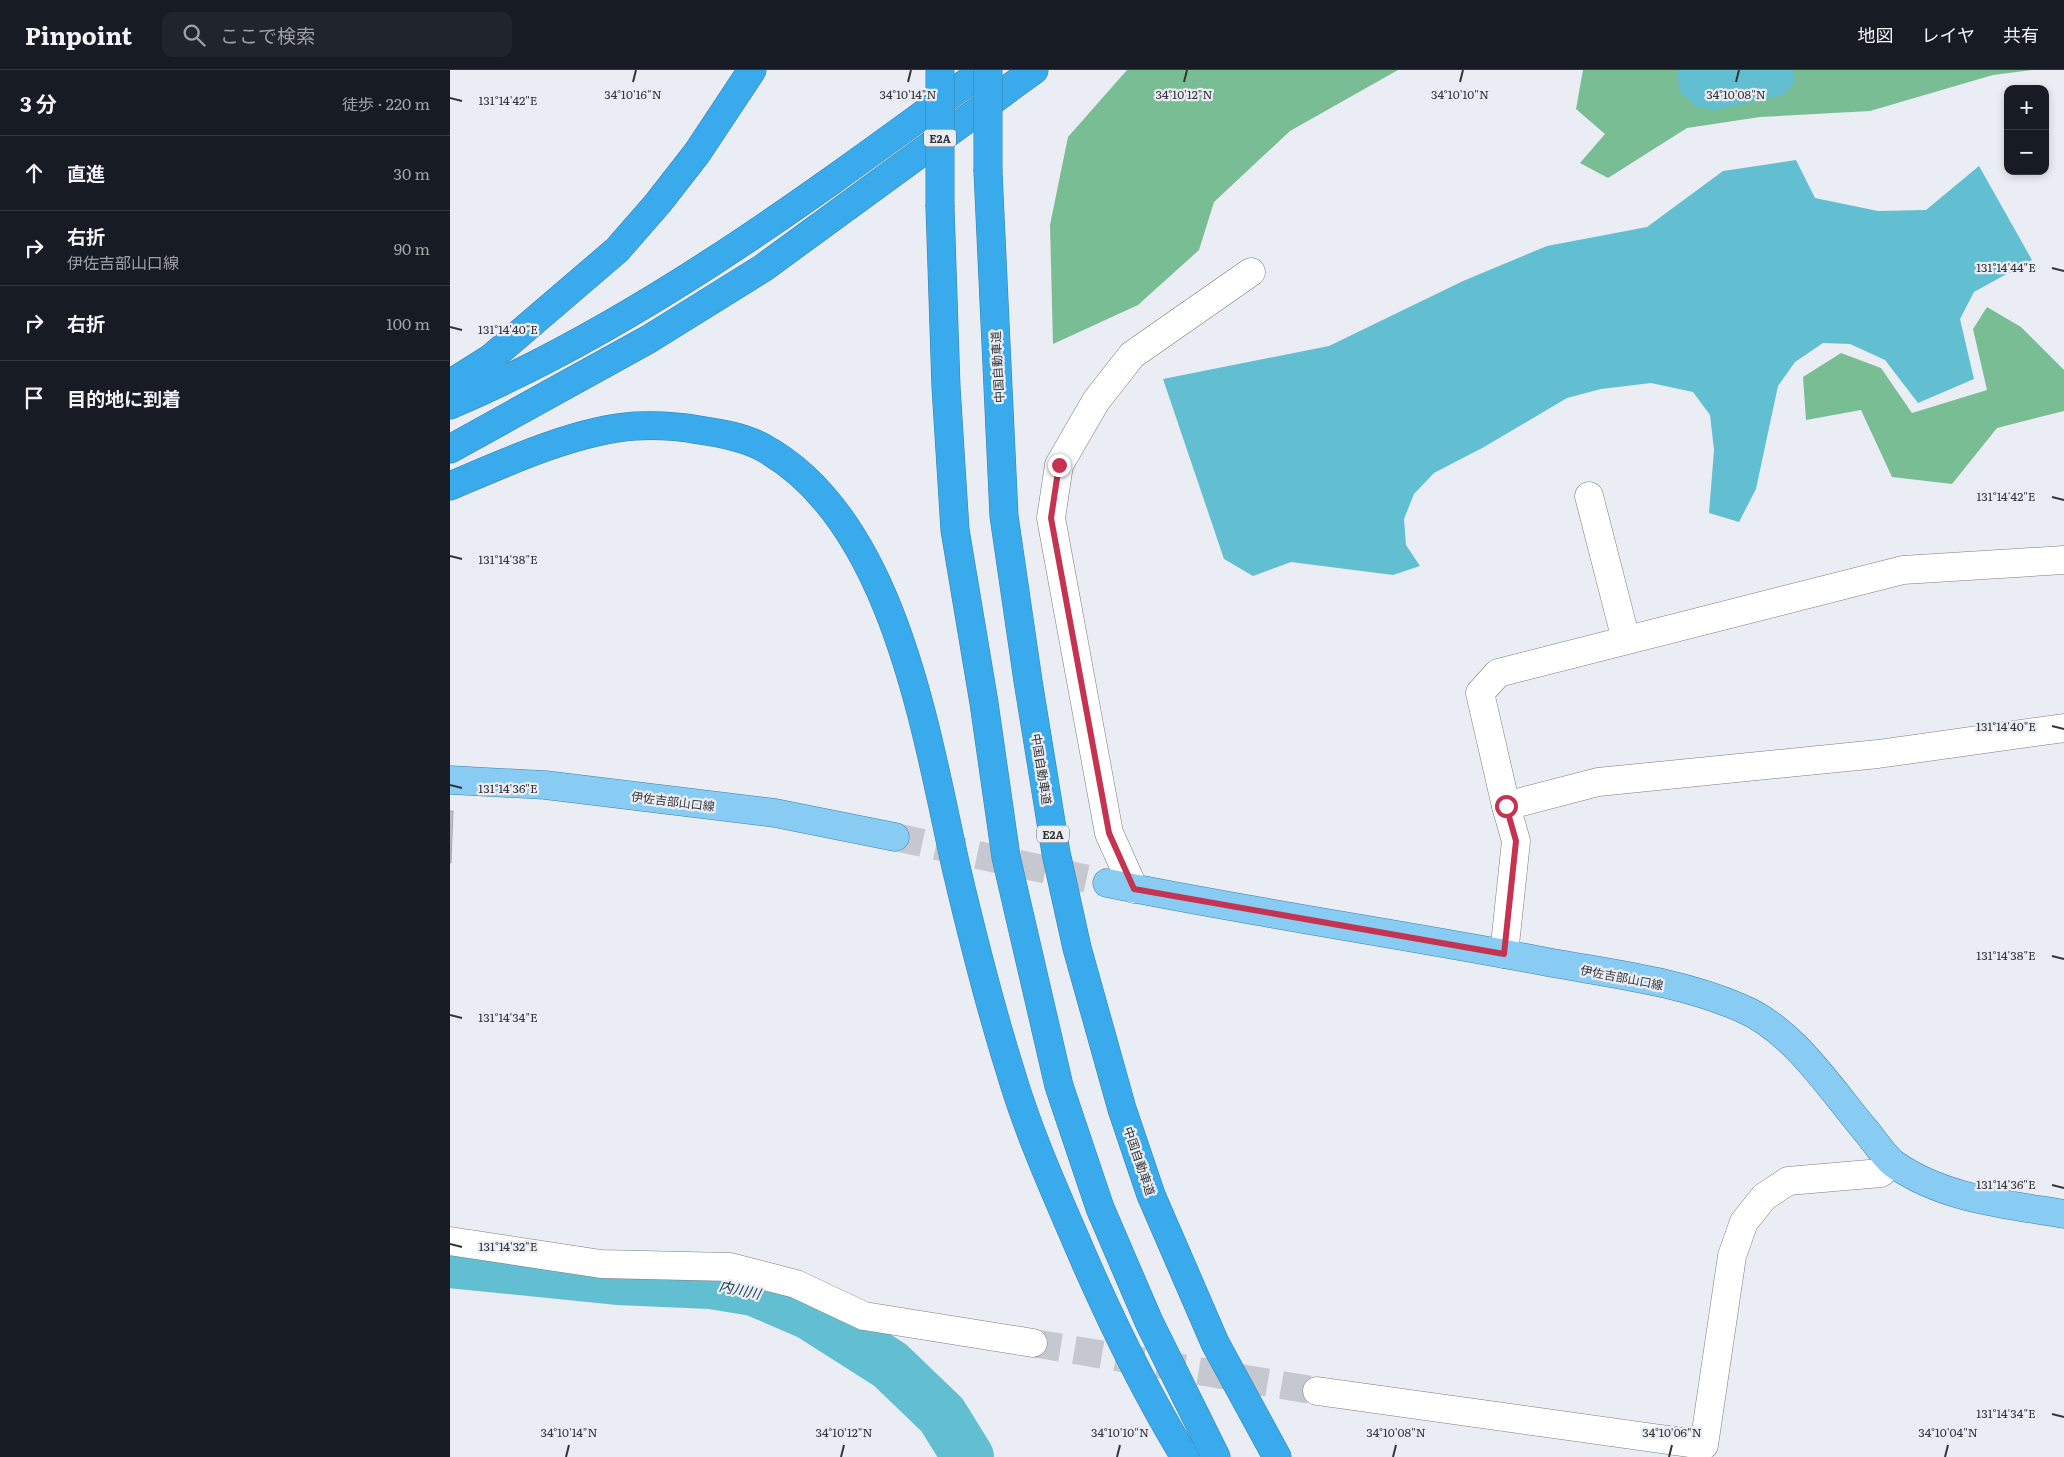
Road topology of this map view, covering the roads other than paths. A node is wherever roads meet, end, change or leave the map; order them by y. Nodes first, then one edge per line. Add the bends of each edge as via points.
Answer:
1 (752, 70) edge
2 (940, 70) edge
3 (984, 70) edge
4 (988, 70) edge
5 (1034, 70) edge
6 (1251, 272) dead end
7 (450, 384) edge
8 (450, 405) edge
9 (450, 449) edge
10 (450, 486) edge
11 (1589, 496) dead end
12 (2064, 560) edge
13 (1626, 640) junction
14 (2064, 728) edge
15 (450, 780) edge
16 (1506, 806) junction
17 (895, 837) tunnel mouth
18 (1107, 883) tunnel mouth
19 (1134, 889) junction
20 (1504, 954) junction
21 (1892, 1162) junction
22 (2064, 1214) edge
23 (450, 1241) edge
24 (1033, 1343) tunnel mouth
25 (1317, 1391) tunnel mouth
26 (1185, 1457) edge
27 (1216, 1457) edge
28 (1277, 1457) edge

1 - 7 highway via 698,153 617,250 491,358
2 - 27 highway, E2A, bridge via 940,207 946,387 956,530 1006,857 1059,1086 1100,1208 1149,1322
3 - 8 highway via 738,246 631,313 502,383
4 - 28 highway, 中国自動車道 / E2A, bridge via 988,172 1004,516 1055,844 1077,948 1122,1109 1151,1195 1215,1343
5 - 9 highway via 762,268 648,339
6 - 19 street via 1132,355 1096,401 1059,465 1051,518 1109,833
10 - 26 highway via 520,456 586,435 633,426 680,426 721,433 759,446 791,466 820,491 860,546 888,609 905,659 926,731 966,912 1010,1070 1039,1154 1090,1275 1149,1397
11 - 13 street
12 - 13 street via 1903,570
13 - 16 street via 1498,673 1480,693
14 - 16 street via 1878,754 1598,782
15 - 17 main road, 伊佐吉部山口線 via 545,785 775,813
16 - 20 street via 1516,841
18 - 19 main road, 伊佐吉部山口線
19 - 20 main road, 伊佐吉部山口線
20 - 21 main road, 伊佐吉部山口線 via 1659,983 1743,1008 1774,1027 1811,1064
21 - 22 main road, 伊佐吉部山口線 via 1942,1189 1984,1201
21 - 25 street via 1881,1173 1788,1182 1764,1197 1744,1222 1732,1256 1704,1445
23 - 24 street via 601,1264 730,1267 796,1284 864,1316

